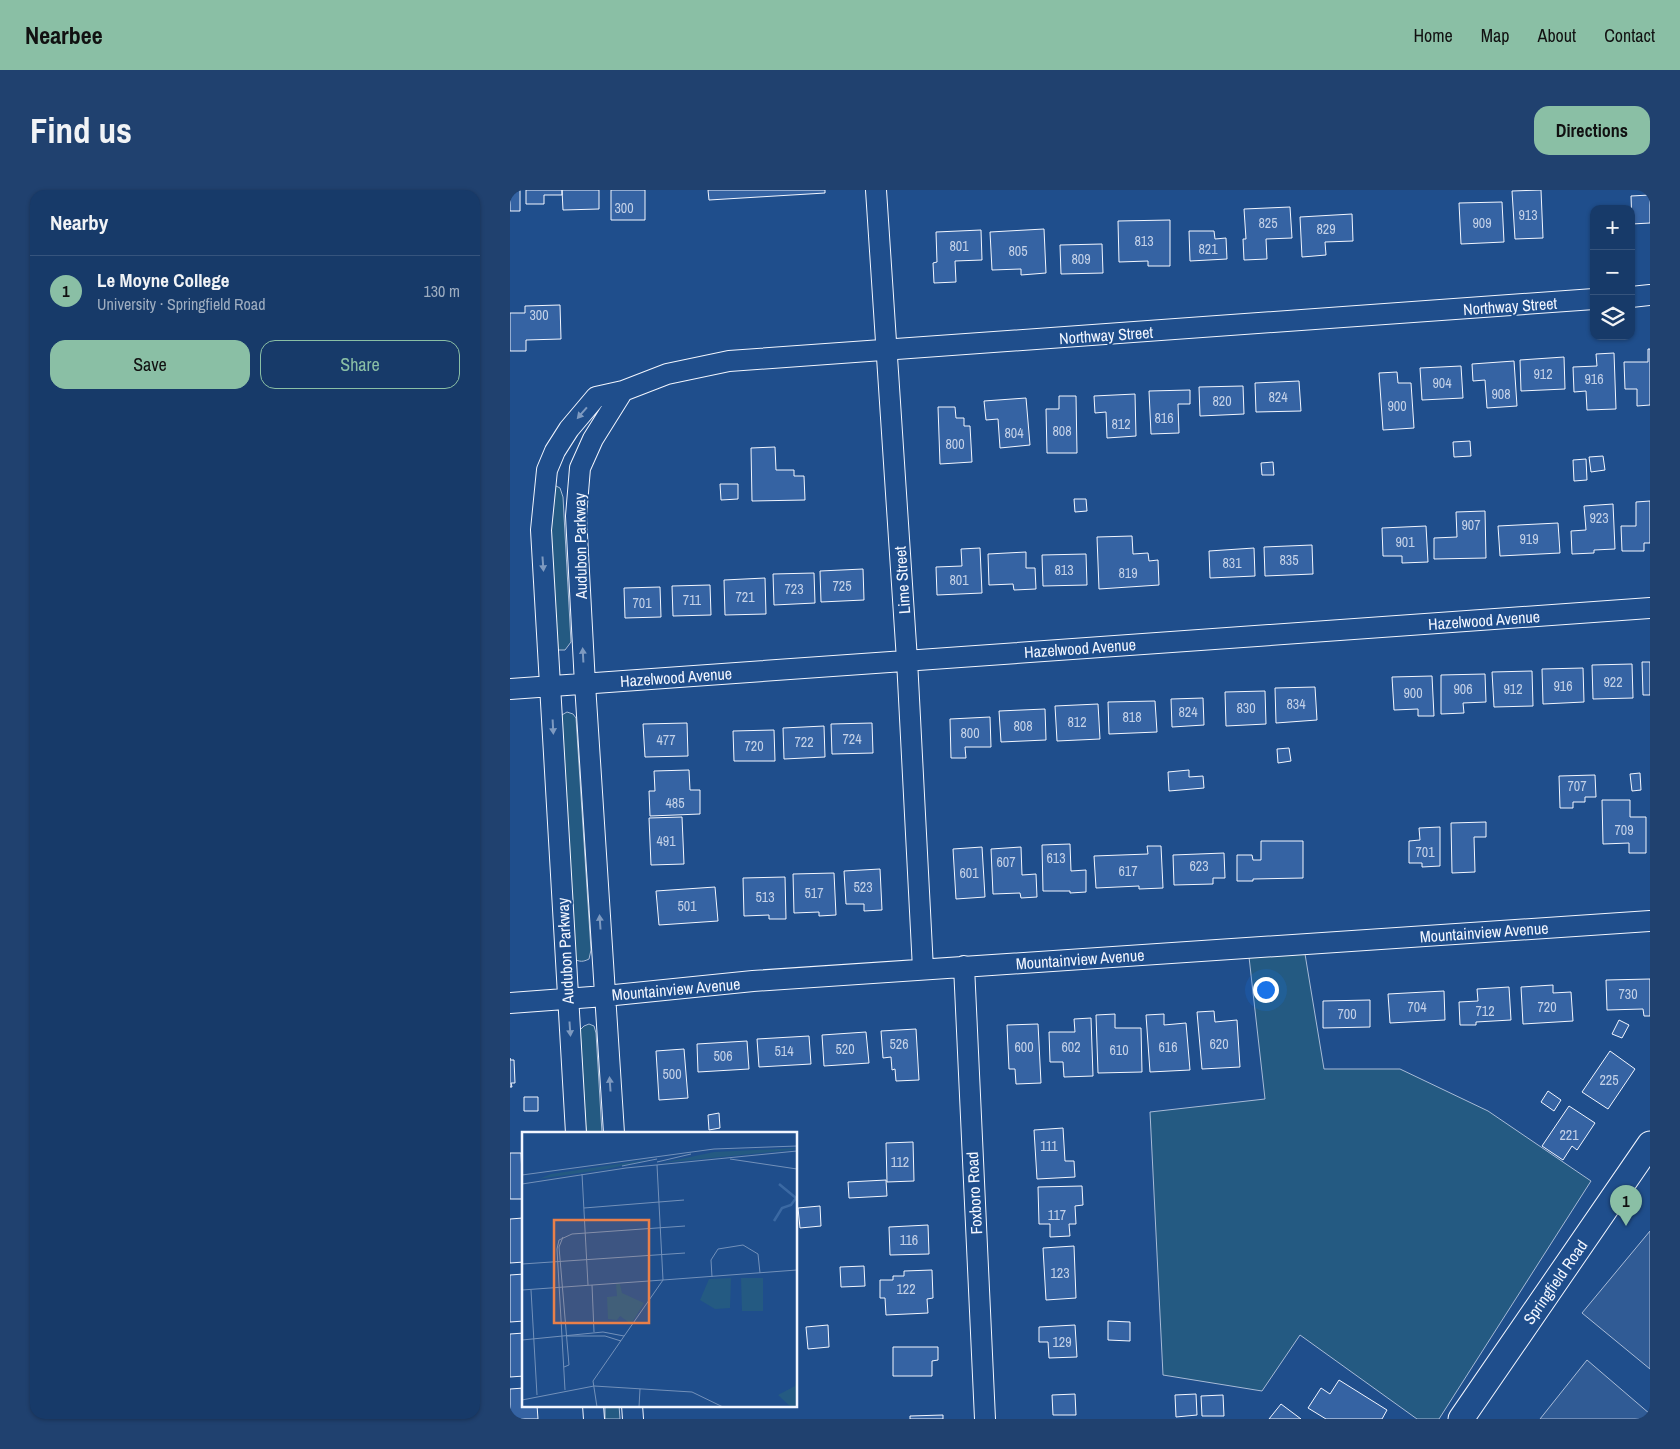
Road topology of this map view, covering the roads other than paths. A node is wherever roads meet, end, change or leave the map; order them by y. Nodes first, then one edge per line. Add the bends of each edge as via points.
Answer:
1 (876, 190) edge
2 (1650, 295) edge
3 (1635, 297) edge
4 (1590, 300) edge
5 (887, 350) junction
6 (623, 391) junction
7 (555, 450) junction
8 (580, 468) junction
9 (1650, 608) edge
10 (907, 660) junction
11 (585, 684) junction
12 (551, 686) junction
13 (510, 689) edge
14 (1650, 921) edge
15 (964, 966) junction
16 (923, 969) junction
17 (605, 996) junction
18 (568, 998) junction
19 (510, 1002) edge
20 (576, 1132) edge
21 (614, 1132) edge
22 (1650, 1144) edge
23 (593, 1406) edge
24 (632, 1406) edge
25 (594, 1419) edge
26 (632, 1419) edge
27 (985, 1419) edge
28 (1460, 1419) edge

1 - 5 street, Lime Street
2 - 3 street
4 - 5 street, Northway Street
5 - 6 street, Northway Street via 729,361 667,374
5 - 10 street, Lime Street
6 -> 7 street, Audubon Parkway via 596,397 568,429
6 - 8 street, Audubon Parkway via 593,439
7 - 8 street
7 -> 12 street, Audubon Parkway via 547,470 541,530
11 -> 8 street, Audubon Parkway via 576,516
9 - 10 street, Hazelwood Avenue
10 - 11 street, Hazelwood Avenue
10 - 16 street, Lime Street
11 - 12 street, Hazelwood Avenue
17 -> 11 street, Audubon Parkway
12 - 13 street, Hazelwood Avenue
12 -> 18 street, Audubon Parkway
14 - 15 street, Mountainview Avenue
15 - 16 street, Mountainview Avenue
15 - 27 street, Foxboro Road
16 - 17 street, Mountainview Avenue
17 - 18 street, Mountainview Avenue
21 -> 17 street, Audubon Parkway
18 - 19 street, Mountainview Avenue
18 -> 20 street, Audubon Parkway
22 - 28 street, Springfield Road
23 - 25 street
24 - 26 street

